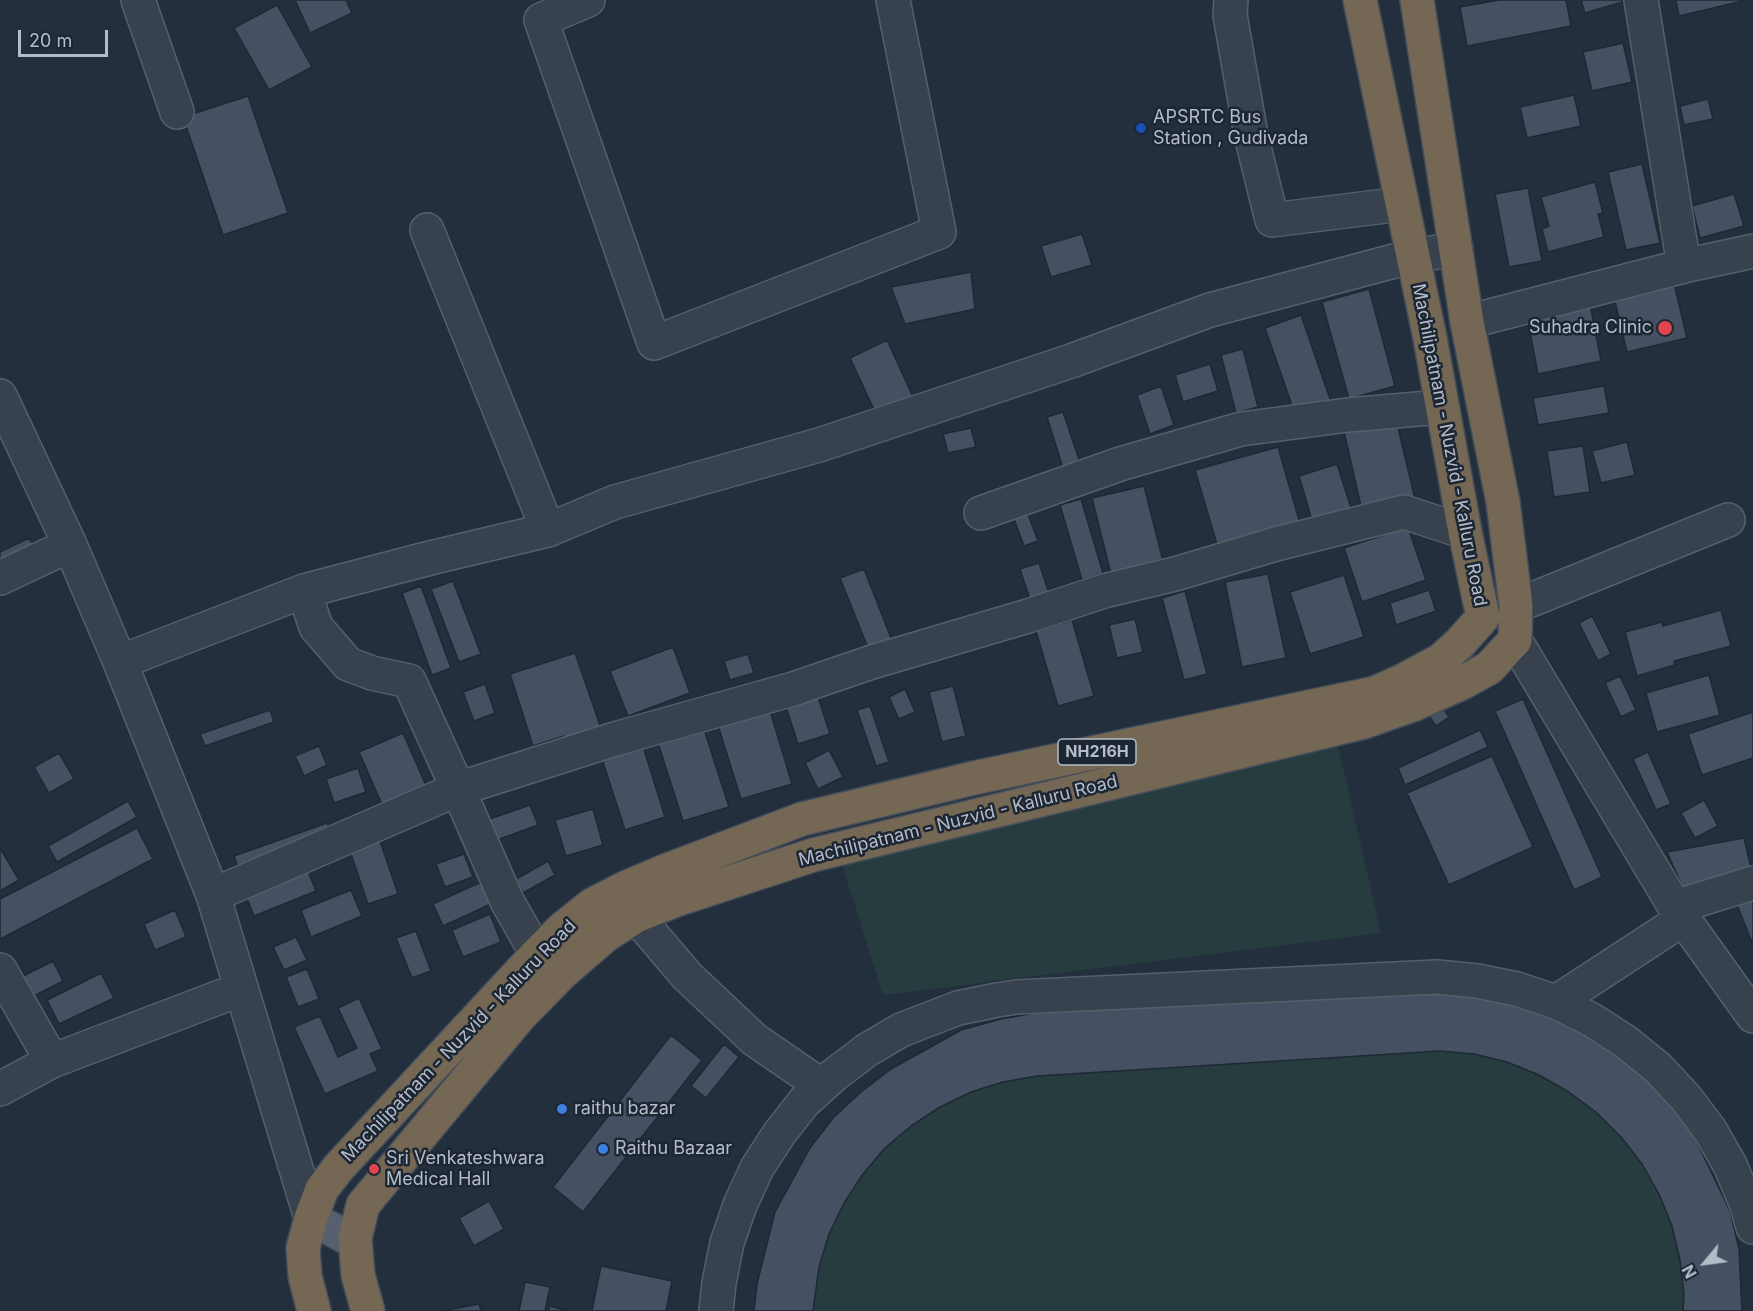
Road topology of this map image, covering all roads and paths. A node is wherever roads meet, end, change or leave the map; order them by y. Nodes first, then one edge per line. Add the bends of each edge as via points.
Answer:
1 (138, 0) edge
2 (588, 0) edge
3 (893, 0) edge
4 (1231, 0) edge
5 (1359, 0) edge
6 (1417, 0) edge
7 (1641, 0) edge
8 (177, 112) dead end
9 (1402, 204) junction
10 (427, 230) dead end
11 (1456, 249) junction
12 (1753, 251) edge
13 (1413, 256) junction
14 (1684, 266) junction
15 (1467, 322) junction
16 (0, 396) edge
17 (1441, 407) junction
18 (981, 513) dead end
19 (1728, 520) dead end
20 (548, 530) junction
21 (1465, 532) junction
22 (70, 545) junction
23 (0, 578) edge
24 (304, 591) junction
25 (1516, 606) junction
26 (1483, 617) junction
27 (1515, 640) junction
28 (120, 662) junction
29 (458, 789) junction
30 (1753, 882) edge
31 (213, 895) junction
32 (1679, 913) junction
33 (636, 916) junction
34 (537, 954) junction
35 (0, 970) edge
36 (241, 989) junction
37 (1556, 1002) junction
38 (1753, 1016) edge
39 (52, 1061) junction
40 (822, 1086) junction
41 (0, 1089) edge
42 (311, 1218) junction
43 (1753, 1227) edge
44 (355, 1242) junction
45 (314, 1311) edge
46 (368, 1311) edge
47 (716, 1311) edge

1 - 8 street
2 - 3 street via 541,20 654,343 939,232
4 - 9 street via 1230,15 1251,135 1272,220
5 - 9 highway, Machilipatnam - Nuzvid - Kalluru Road
6 - 11 highway, Machilipatnam - Nuzvid - Kalluru Road
7 - 14 street
9 - 13 highway, Machilipatnam - Nuzvid - Kalluru Road
10 - 20 street
11 - 13 street
11 - 15 highway, Machilipatnam - Nuzvid - Kalluru Road
12 - 14 street
13 - 17 highway, Machilipatnam - Nuzvid - Kalluru Road
13 - 20 street via 1210,310 819,445 615,502
14 - 15 street
15 - 25 highway, Machilipatnam - Nuzvid - Kalluru Road via 1503,502
16 - 22 street
17 - 18 street via 1241,429 1120,464
17 - 21 highway, Machilipatnam - Nuzvid - Kalluru Road
19 - 25 street
20 - 24 street
21 - 26 highway, Machilipatnam - Nuzvid - Kalluru Road
21 - 29 street via 1404,512 1276,544 1104,591
22 - 23 street
22 - 28 street
24 - 28 street
24 - 29 street via 316,627 348,664 409,681
25 - 27 highway, Machilipatnam - Nuzvid - Kalluru Road
26 - 27 main road
26 - 34 highway, Machilipatnam - Nuzvid - Kalluru Road / NH216H via 1441,660 1375,693 974,778 802,819 627,887 592,905
27 - 32 street
27 - 33 highway, Machilipatnam - Nuzvid - Kalluru Road / NH216H via 1490,668 1414,704 1364,722 813,855
28 - 31 street
29 - 31 street
29 - 34 street via 507,901
30 - 32 street
31 - 36 street
32 - 37 street
32 - 38 street
33 - 40 street via 687,976 755,1040
33 - 44 highway, Machilipatnam - Nuzvid - Kalluru Road / NH216H via 606,935 519,1017 363,1205
34 - 42 highway, Machilipatnam - Nuzvid - Kalluru Road / NH216H via 339,1167 322,1190
35 - 39 street
36 - 39 street
36 - 42 street
37 - 40 street via 1517,989 1437,977 1017,997 958,1008 901,1030 867,1050
37 - 43 street via 1626,1042 1686,1098 1730,1165
39 - 41 street
40 - 47 street via 779,1134 753,1177 727,1243
42 - 44 main road
42 - 45 highway, Machilipatnam - Nuzvid - Kalluru Road / NH216H via 303,1248
44 - 46 highway, Machilipatnam - Nuzvid - Kalluru Road / NH216H via 358,1275

